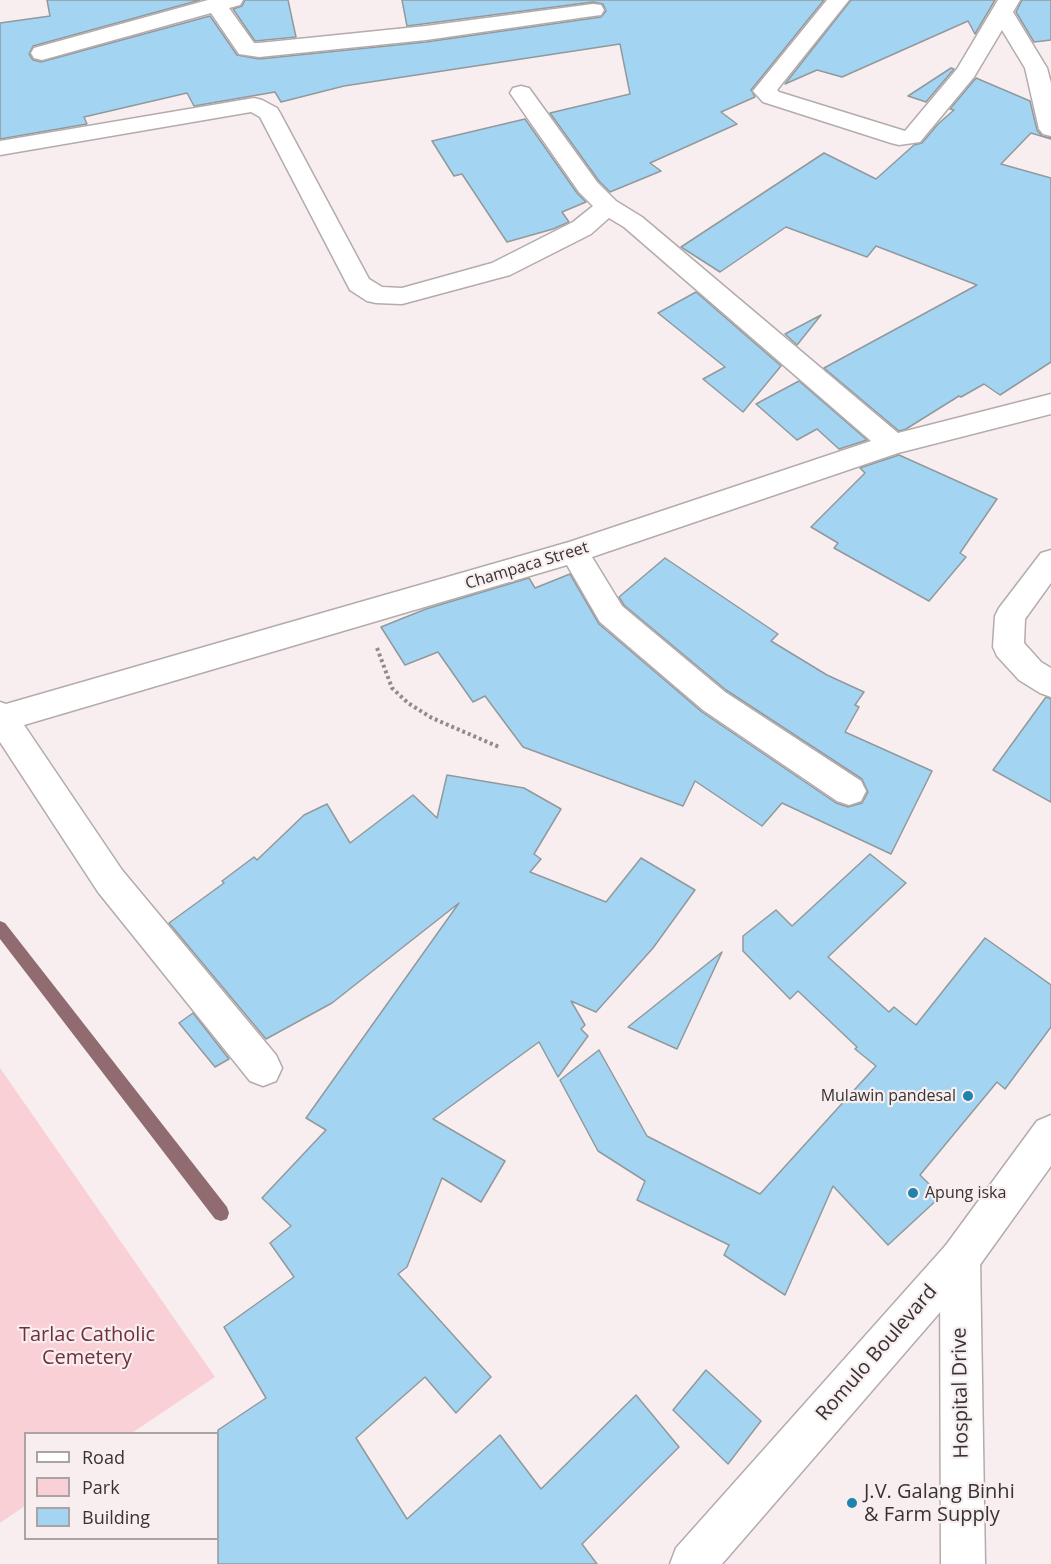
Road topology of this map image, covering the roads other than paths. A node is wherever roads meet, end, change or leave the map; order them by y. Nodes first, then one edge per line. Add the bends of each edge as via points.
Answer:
1 (838, 0) edge
2 (224, 3) edge
3 (1006, 6) edge
4 (593, 10) dead end
5 (42, 53) dead end
6 (521, 93) dead end
7 (1051, 129) edge
8 (0, 148) edge
9 (608, 206) junction
10 (1051, 404) edge
11 (893, 444) junction
12 (574, 552) junction
13 (1051, 561) edge
14 (1051, 684) edge
15 (1, 717) edge
16 (849, 790) dead end
17 (263, 1068) dead end
18 (1051, 1134) edge
19 (960, 1259) junction
20 (692, 1564) edge
21 (963, 1564) edge

1 - 3 main road via 764,91 771,97 899,138 912,137 959,80
2 - 4 main road via 247,49 259,50
2 - 5 main road
3 - 7 main road via 1036,68
6 - 9 main road via 588,187
8 - 9 main road via 254,105 269,113 359,284 376,295 402,296 501,269 582,228
9 - 11 main road via 633,222
10 - 11 main road, Champaca Street
11 - 12 main road, Champaca Street
12 - 15 main road, Champaca Street
12 - 16 main road via 611,614 714,701
13 - 14 main road via 1010,616 1008,647 1030,671
15 - 17 main road via 110,881
18 - 19 main road, Romulo Boulevard
19 - 20 main road, Romulo Boulevard
19 - 21 main road, Hospital Drive

